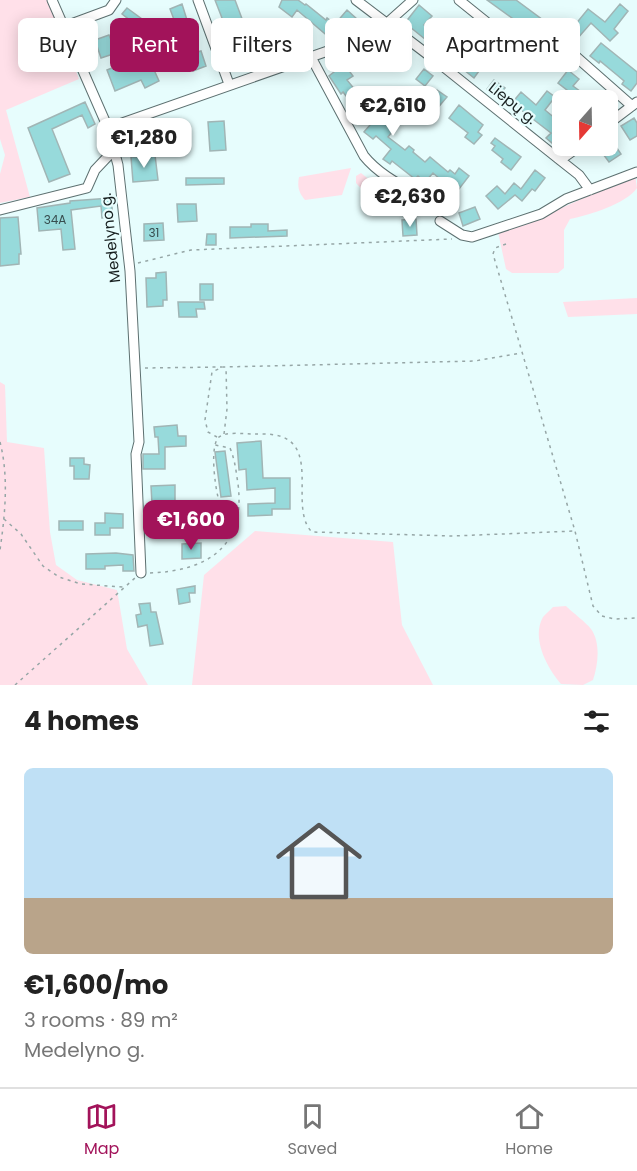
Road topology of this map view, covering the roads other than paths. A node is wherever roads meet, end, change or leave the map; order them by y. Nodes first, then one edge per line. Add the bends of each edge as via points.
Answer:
1 (52, 0) edge
2 (116, 0) edge
3 (198, 0) edge
4 (356, 0) edge
5 (413, 0) edge
6 (459, 0) edge
7 (59, 18) edge
8 (87, 18) edge
9 (378, 18) edge
10 (393, 18) edge
11 (412, 43) edge
12 (313, 61) edge
13 (83, 72) edge
14 (265, 72) edge
15 (229, 84) junction
16 (635, 104) edge
17 (618, 117) edge
18 (108, 128) junction
19 (114, 151) junction
20 (566, 156) edge
21 (560, 160) junction
22 (637, 172) edge
23 (590, 190) junction
24 (430, 202) dead end
25 (0, 210) edge
26 (440, 221) dead end
27 (141, 573) road end

1 - 7 street, Medelyno g.
2 - 8 street via 109,10
3 - 15 street
4 - 9 street, Liepų g.
5 - 10 street
6 - 16 street via 541,64 550,63 562,53 573,54
11 - 21 street, Liepų g.
12 - 24 street via 372,166
13 - 18 street, Medelyno g.
14 - 15 street
15 - 18 street
16 - 17 street
18 - 19 street, Medelyno g.
19 - 25 street via 95,170 87,188
19 - 27 street, Medelyno g. via 129,265 139,442 136,454
20 - 21 street
21 - 23 street, Liepų g.
22 - 23 street
23 - 26 street via 540,214 472,237

